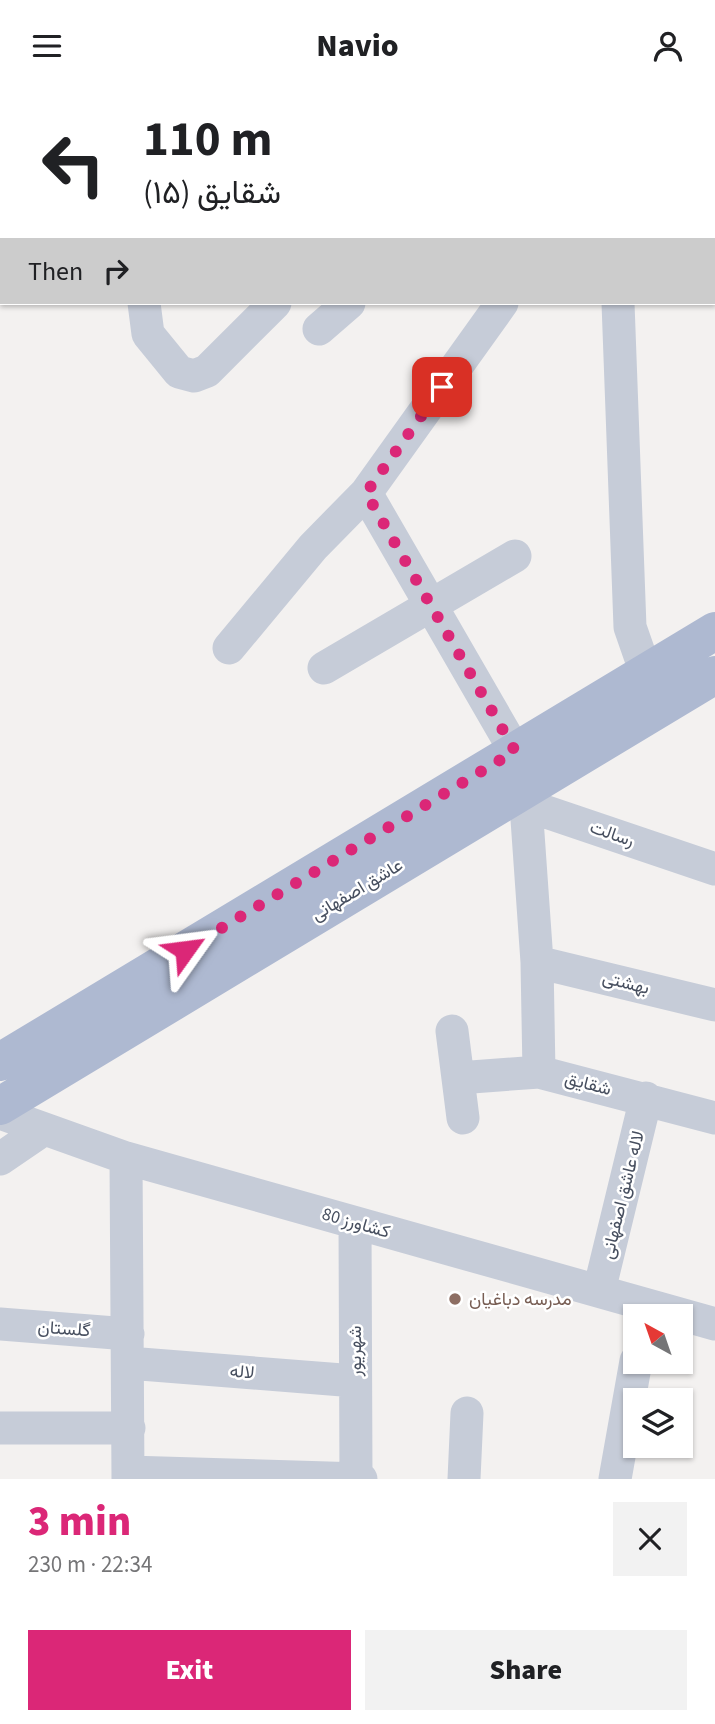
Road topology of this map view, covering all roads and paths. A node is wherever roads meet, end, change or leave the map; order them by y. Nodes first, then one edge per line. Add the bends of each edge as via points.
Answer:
1 (144, 305) edge
2 (273, 305) edge
3 (347, 305) edge
4 (501, 305) edge
5 (618, 305) edge
6 (319, 329) dead end
7 (366, 493) junction
8 (514, 555) dead end
9 (430, 607) junction
10 (715, 631) edge
11 (229, 648) dead end
12 (324, 668) dead end
13 (646, 673) junction
14 (715, 675) edge
15 (515, 751) junction
16 (517, 802) junction
17 (715, 869) edge
18 (537, 962) junction
19 (715, 1005) edge
20 (452, 1031) dead end
21 (0, 1062) edge
22 (539, 1072) junction
23 (458, 1078) junction
24 (646, 1098) junction
25 (0, 1106) edge
26 (0, 1113) edge
27 (463, 1118) dead end
28 (715, 1118) edge
29 (44, 1129) junction
30 (0, 1159) edge
31 (126, 1159) junction
32 (355, 1223) junction
33 (599, 1291) junction
34 (631, 1304) edge
35 (693, 1320) edge
36 (0, 1324) edge
37 (715, 1324) edge
38 (128, 1348) junction
39 (634, 1374) edge
40 (355, 1381) junction
41 (467, 1413) dead end
42 (0, 1427) edge
43 (129, 1428) junction
44 (128, 1475) edge
45 (356, 1479) edge
46 (361, 1479) edge
47 (464, 1479) edge
48 (615, 1479) edge

1 - 2 street via 148,334 179,372 194,376 207,371
3 - 6 street
4 - 7 street
5 - 13 street via 630,628
7 - 9 street
7 - 11 street via 313,547
8 - 9 street
9 - 12 street
9 - 15 street
10 - 13 main road, عاشق اصفهانی
13 - 15 main road, عاشق اصفهانی
14 - 16 main road, عاشق اصفهانی
15 - 21 main road, عاشق اصفهانی
16 - 17 street, رسالت
16 - 18 street
16 - 25 main road, عاشق اصفهانی
18 - 19 street, بهشتی
18 - 22 street
20 - 23 street
22 - 23 street, شقایق
22 - 24 street, شقایق
23 - 27 street
24 - 28 street, شقایق
24 - 33 street, لاله عاشق اصفهانی
26 - 29 street, کشاورز 80
29 - 30 street
29 - 31 street, کشاورز 80
31 - 32 street, کشاورز 80
31 - 38 street
32 - 33 street, کشاورز 80
32 - 40 street, شهریور
33 - 34 street, کشاورز 80
35 - 37 street, کشاورز 80
36 - 38 street, گلستان
38 - 40 street, لاله
38 - 43 street
39 - 48 street
40 - 45 street, شهریور
41 - 47 street
42 - 43 street
43 - 44 street
44 - 45 street
45 - 46 street

